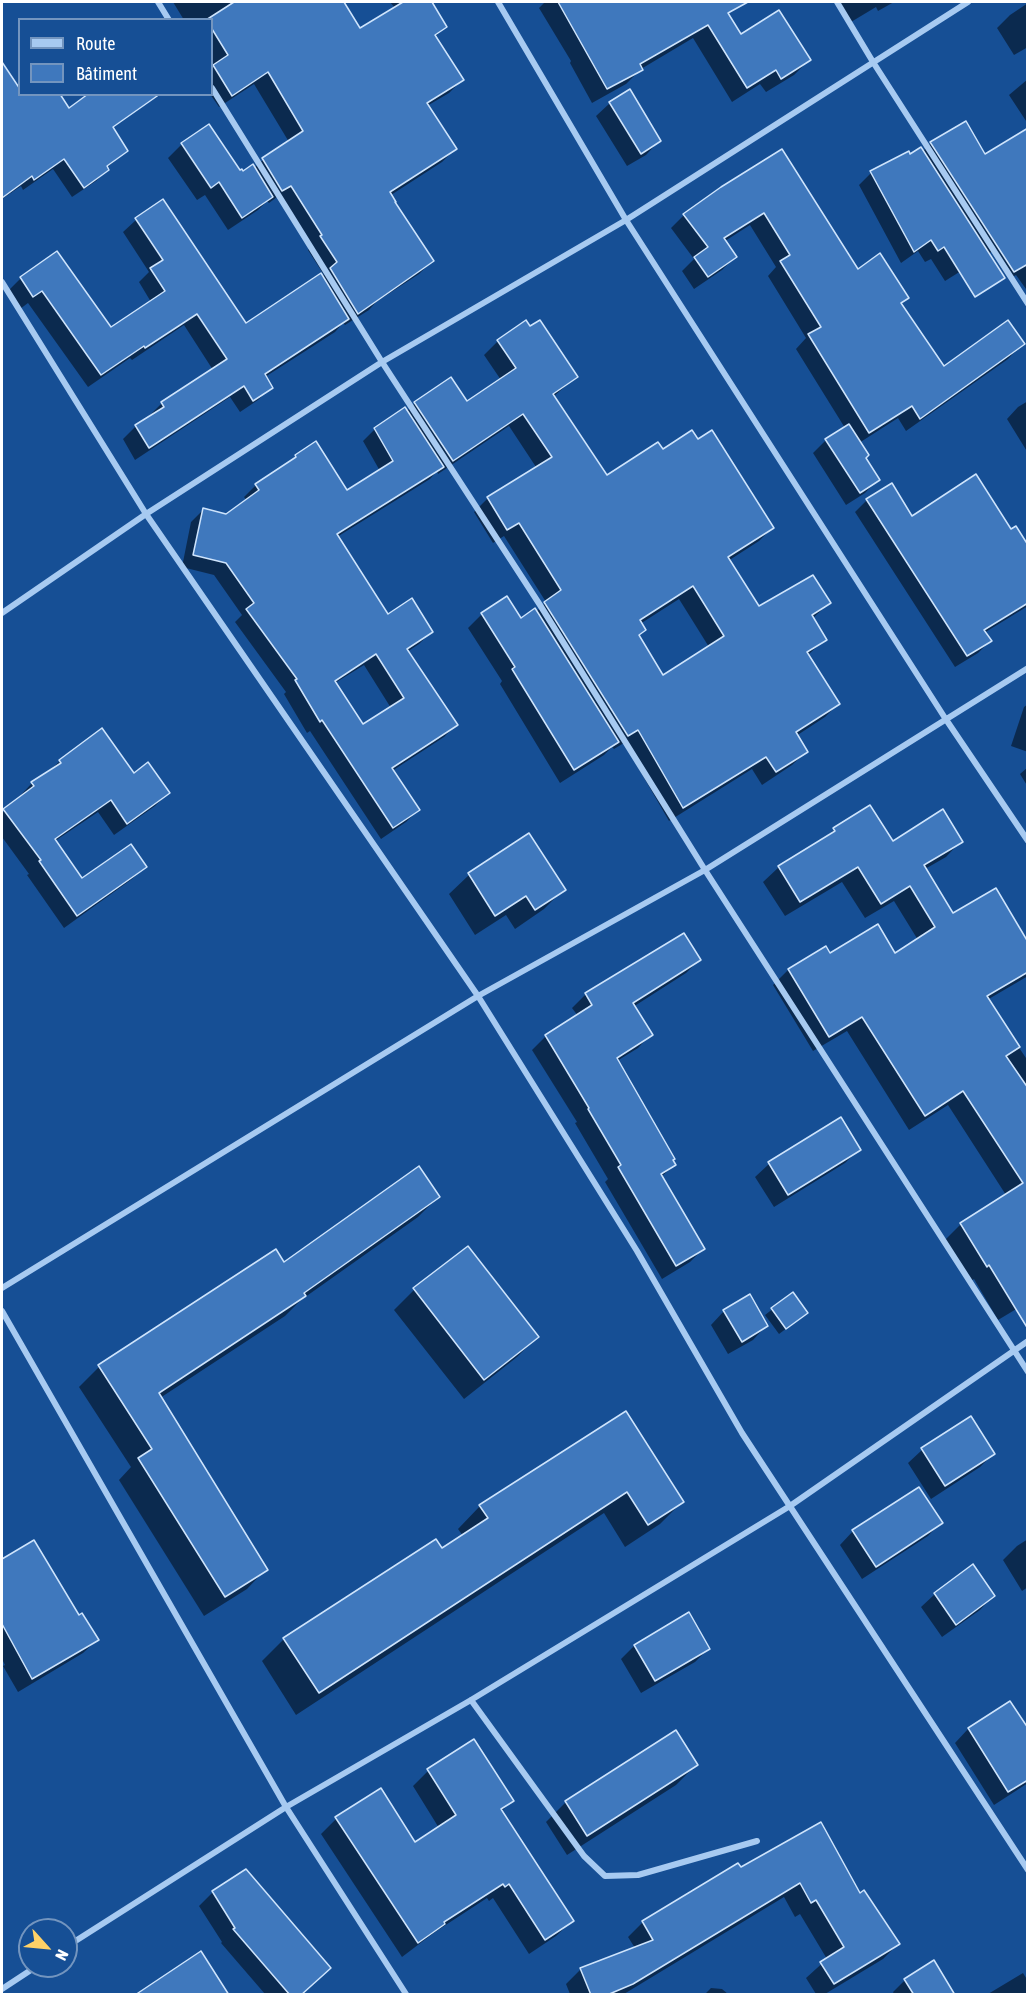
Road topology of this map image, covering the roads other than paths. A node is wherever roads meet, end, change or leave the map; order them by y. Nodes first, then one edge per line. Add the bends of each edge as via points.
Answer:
1 (158, 2) edge
2 (498, 2) edge
3 (837, 2) edge
4 (968, 2) edge
5 (168, 18) edge
6 (873, 62) junction
7 (213, 90) edge
8 (626, 220) junction
9 (2, 282) edge
10 (1028, 304) edge
11 (382, 362) junction
12 (146, 514) junction
13 (2, 612) edge
14 (1028, 668) edge
15 (945, 718) junction
16 (1028, 841) edge
17 (705, 870) junction
18 (478, 996) junction
19 (2, 1288) edge
20 (2, 1311) edge
21 (1028, 1341) edge
22 (1014, 1349) junction
23 (1028, 1372) edge
24 (790, 1506) junction
25 (471, 1700) junction
26 (286, 1807) junction
27 (757, 1841) dead end
28 (1028, 1870) edge
29 (78, 1939) edge
30 (19, 1978) edge
31 (2, 1989) edge
32 (406, 1995) edge

1 - 5 street
2 - 8 street
3 - 6 street
4 - 6 street
6 - 8 street
6 - 10 street
7 - 11 street
8 - 11 street
8 - 15 street
9 - 12 street
11 - 12 street
11 - 17 street
12 - 13 street
12 - 18 street
14 - 15 street
15 - 16 street
15 - 17 street
17 - 18 street
17 - 22 street
18 - 19 street
18 - 24 street
20 - 26 street
21 - 22 street
22 - 23 street
22 - 24 street
24 - 25 street
24 - 28 street
25 - 26 street
25 - 27 street via 584,1856 605,1876 638,1875
26 - 29 street
26 - 32 street
30 - 31 street

